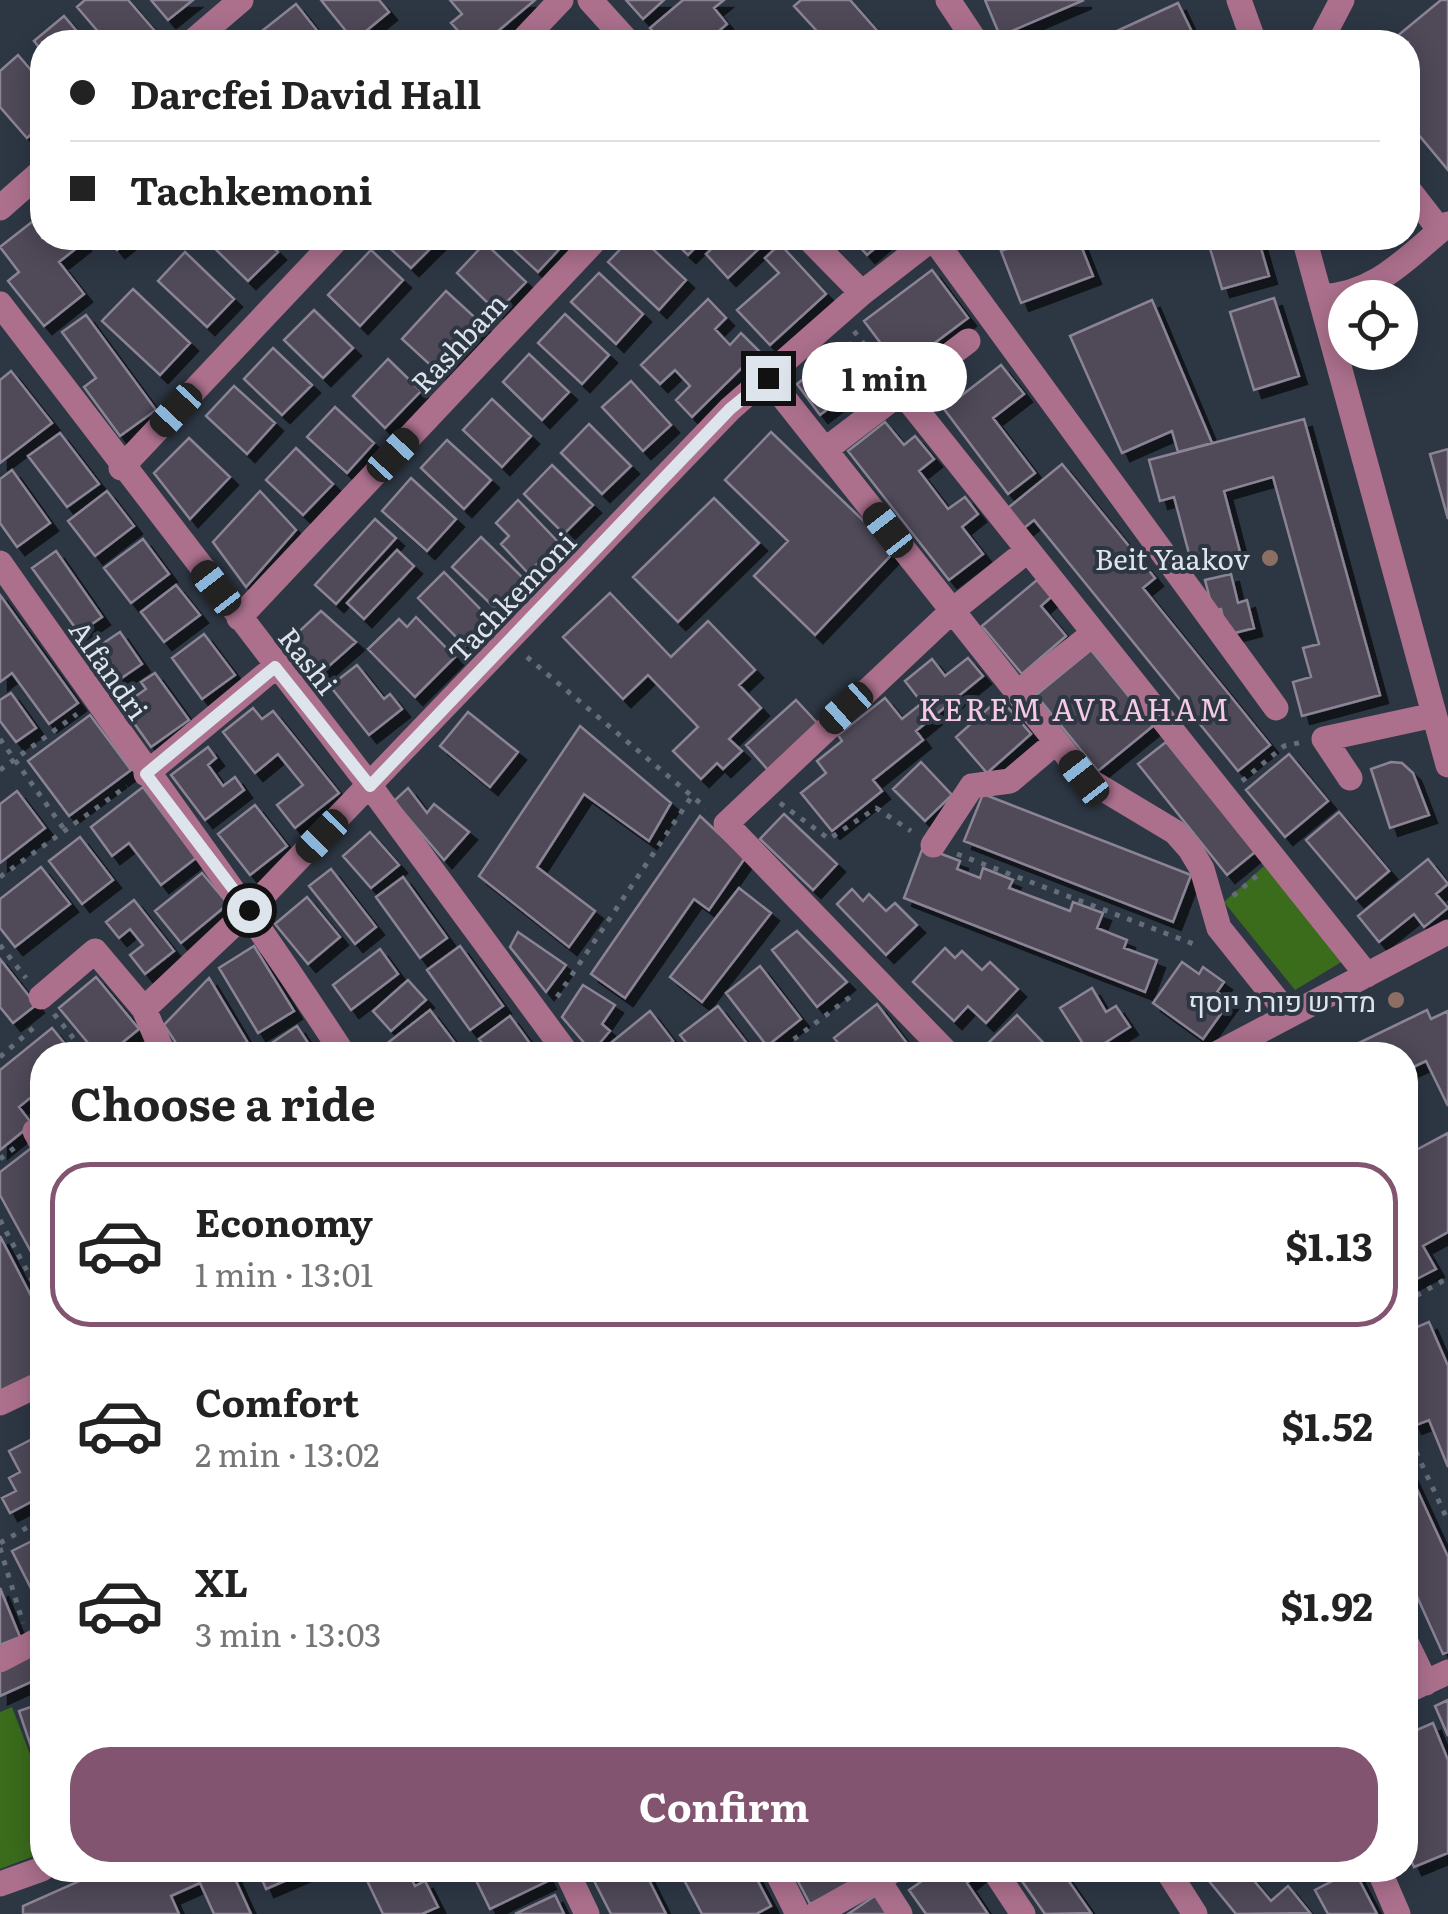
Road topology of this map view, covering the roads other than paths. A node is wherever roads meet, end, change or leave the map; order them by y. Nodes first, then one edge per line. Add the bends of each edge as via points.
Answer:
1 (241, 0) edge
2 (561, 0) edge
3 (590, 0) edge
4 (948, 0) edge
5 (1221, 0) edge
6 (1238, 0) edge
7 (1342, 0) edge
8 (206, 30) edge
9 (532, 30) edge
10 (617, 30) edge
11 (968, 30) edge
12 (1236, 30) edge
13 (1240, 30) edge
14 (1326, 30) edge
15 (30, 182) edge
16 (1420, 202) edge
17 (0, 208) edge
18 (1444, 227) edge
19 (1420, 248) edge
20 (327, 250) edge
21 (587, 250) edge
22 (820, 250) edge
23 (918, 250) edge
24 (942, 250) edge
25 (1307, 250) edge
26 (1418, 250) edge
27 (862, 294) junction
28 (1320, 297) junction
29 (0, 304) edge
30 (968, 341) dead end
31 (768, 378) junction
32 (902, 392) junction
33 (825, 450) junction
34 (122, 468) junction
35 (1028, 550) junction
36 (0, 563) edge
37 (952, 610) junction
38 (239, 618) junction
39 (1094, 632) junction
40 (275, 667) junction
41 (1017, 693) junction
42 (1276, 708) dead end
43 (1434, 716) junction
44 (1056, 742) junction
45 (1448, 765) edge
46 (146, 774) junction
47 (1350, 778) dead end
48 (370, 786) junction
49 (932, 845) road end
50 (249, 910) junction
51 (1448, 932) edge
52 (1367, 974) junction
53 (47, 1004) road end
54 (144, 1009) junction
55 (1288, 1014) junction
56 (158, 1042) edge
57 (335, 1042) edge
58 (558, 1042) edge
59 (936, 1042) edge
60 (1237, 1042) edge
61 (30, 1389) edge
62 (0, 1403) edge
63 (30, 1644) edge
64 (0, 1660) edge
65 (572, 1882) edge
66 (782, 1882) edge
67 (868, 1882) edge
68 (885, 1882) edge
69 (1002, 1882) edge
70 (1175, 1882) edge
71 (1383, 1882) edge
72 (587, 1914) edge
73 (798, 1914) edge
74 (816, 1914) edge
75 (900, 1914) edge
76 (1023, 1914) edge
77 (1195, 1914) edge
78 (1398, 1914) edge

1 - 8 street
2 - 9 street
3 - 10 street
4 - 11 street
5 - 12 street
6 - 13 street
7 - 14 street
15 - 17 street
16 - 18 street
18 - 19 street
20 - 34 street
21 - 38 street, Rashbam
22 - 27 street
23 - 27 street, Tachkemoni
24 - 42 street
25 - 28 street
26 - 28 street via 1360,292
27 - 31 street, Tachkemoni
28 - 43 street
29 - 34 street, Rashi
30 - 32 street
31 - 33 street
31 - 48 street, Tachkemoni via 730,409
32 - 33 street
32 - 35 street
33 - 37 street
34 - 38 street, Rashi
35 - 37 street
35 - 39 street
36 - 46 street, Alfandri
37 - 41 street
37 - 59 street via 726,824
38 - 40 street, Rashi
39 - 41 street
39 - 52 street
40 - 46 street
40 - 48 street, Rashi
41 - 44 street
43 - 45 street
43 - 47 street via 1324,738
44 - 49 street via 1010,781 972,786
44 - 55 street via 1084,778 1175,832 1202,869 1212,915
46 - 50 street, Alfandri
48 - 50 street, Tachkemoni
48 - 58 street, Rashi
50 - 54 street, Tachkemoni
50 - 57 street, Alfandri
51 - 52 street
52 - 55 street
53 - 54 street via 96,951
54 - 56 street
55 - 60 street
61 - 62 street
63 - 64 street
65 - 72 street
66 - 73 street
67 - 74 street
68 - 75 street
69 - 76 street
70 - 77 street
71 - 78 street

